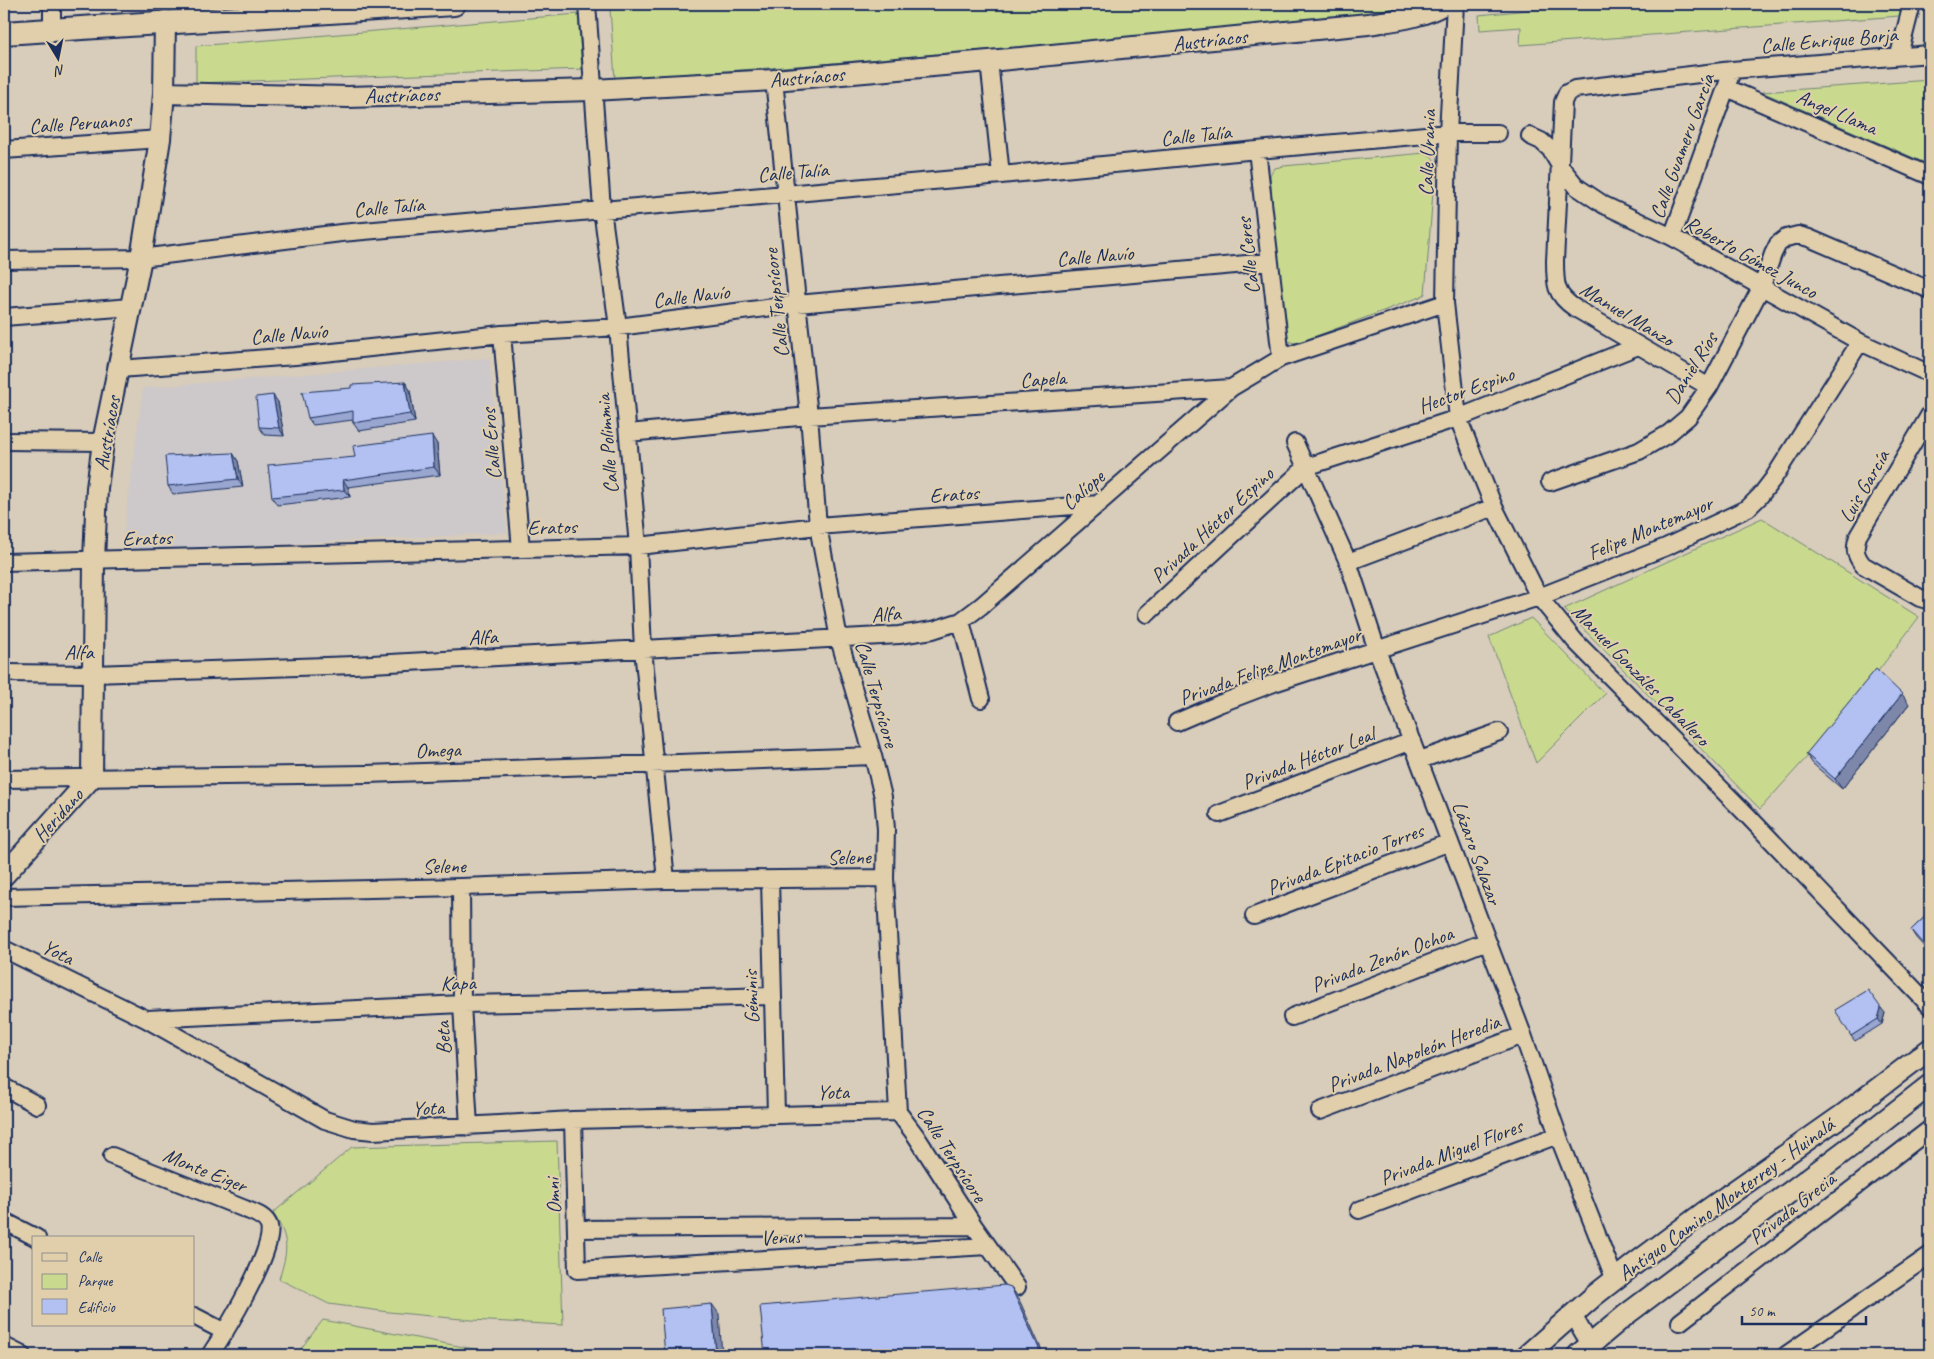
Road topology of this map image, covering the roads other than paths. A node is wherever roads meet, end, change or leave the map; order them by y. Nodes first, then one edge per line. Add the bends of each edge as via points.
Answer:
1 (52, 4) edge
2 (454, 4) edge
3 (587, 4) edge
4 (1444, 4) edge
5 (1455, 4) edge
6 (1912, 4) edge
7 (345, 7) edge
8 (166, 21) junction
9 (52, 30) junction
10 (4, 33) edge
11 (1930, 54) edge
12 (1899, 56) junction
13 (989, 62) junction
14 (1732, 70) junction
15 (774, 80) junction
16 (1727, 88) junction
17 (592, 90) junction
18 (164, 93) junction
19 (1448, 133) junction
20 (1498, 133) dead end
21 (1530, 136) dead end
22 (160, 138) junction
23 (4, 150) edge
24 (1257, 150) junction
25 (1560, 166) junction
26 (1001, 175) junction
27 (1930, 176) edge
28 (787, 194) junction
29 (602, 209) junction
30 (1672, 237) junction
31 (141, 258) junction
32 (4, 260) edge
33 (1269, 262) junction
34 (1762, 286) junction
35 (1930, 290) edge
36 (1445, 303) junction
37 (797, 304) junction
38 (131, 307) junction
39 (4, 317) edge
40 (618, 326) junction
41 (502, 334) junction
42 (1860, 342) junction
43 (1638, 346) junction
44 (1281, 358) junction
45 (119, 369) junction
46 (1930, 374) edge
47 (1709, 387) junction
48 (1231, 388) junction
49 (1930, 414) edge
50 (809, 416) junction
51 (1458, 418) junction
52 (628, 433) junction
53 (4, 441) edge
54 (103, 442) junction
55 (1295, 443) dead end
56 (1306, 467) junction
57 (1550, 482) dead end
58 (1099, 504) junction
59 (1494, 507) junction
60 (818, 526) junction
61 (638, 546) junction
62 (521, 549) junction
63 (94, 561) junction
64 (4, 562) edge
65 (1348, 562) junction
66 (1539, 597) junction
67 (1930, 601) edge
68 (1147, 614) dead end
69 (962, 621) junction
70 (839, 638) junction
71 (643, 649) junction
72 (1377, 650) junction
73 (4, 673) edge
74 (93, 674) junction
75 (981, 699) dead end
76 (1177, 722) dead end
77 (1499, 732) dead end
78 (1412, 741) junction
79 (874, 756) junction
80 (1420, 760) junction
81 (654, 765) junction
82 (92, 777) junction
83 (4, 779) edge
84 (1219, 814) dead end
85 (1450, 842) junction
86 (4, 875) edge
87 (885, 878) junction
88 (666, 880) junction
89 (770, 880) junction
90 (460, 887) junction
91 (4, 897) edge
92 (1254, 916) dead end
93 (1487, 941) junction
94 (4, 949) edge
95 (772, 996) junction
96 (462, 1004) junction
97 (1930, 1006) edge
98 (1292, 1017) dead end
99 (146, 1019) junction
100 (1523, 1034) junction
101 (1930, 1049) edge
102 (1930, 1085) edge
103 (4, 1087) edge
104 (37, 1105) dead end
105 (1320, 1111) dead end
106 (898, 1112) junction
107 (776, 1114) junction
108 (1844, 1114) junction
109 (573, 1120) junction
110 (469, 1127) junction
111 (1930, 1129) edge
112 (1558, 1135) junction
113 (1862, 1138) junction
114 (112, 1156) dead end
115 (1359, 1210) dead end
116 (4, 1221) edge
117 (974, 1226) junction
118 (576, 1229) junction
119 (33, 1236) edge
120 (988, 1246) junction
121 (1930, 1255) edge
122 (577, 1270) joint
123 (1614, 1280) junction
124 (1017, 1286) dead end
125 (1573, 1315) junction
126 (195, 1317) edge
127 (1680, 1322) dead end
128 (225, 1332) junction
129 (4, 1346) edge
130 (1588, 1352) edge
131 (22, 1355) edge
132 (210, 1355) edge
133 (1527, 1355) edge
134 (1786, 1355) edge

1 - 9 street
2 - 7 main road
3 - 17 street, Calle Polimmia
4 - 13 street, Austríacos via 1413,17 1368,24
5 - 19 street, Calle Urania
6 - 12 street
7 - 8 main road
8 - 9 main road
8 - 18 street, Austríacos
9 - 10 main road
11 - 12 street, Calle Enrique Borja
12 - 14 street, Calle Enrique Borja
13 - 15 street, Austríacos
13 - 26 street
14 - 16 street, Calle Guameru García
14 - 25 street via 1575,89 1567,93 1563,102
15 - 17 street, Austríacos
15 - 28 street, Calle Terpsícore
16 - 27 street, Angel Llama
16 - 30 street, Calle Guameru García
17 - 18 street, Austríacos via 348,97
17 - 29 street, Calle Polimmia
18 - 22 street, Austríacos
19 - 20 street, Calle Talía
19 - 24 street, Calle Talía
19 - 36 street, Calle Urania
21 - 25 street, Roberto Gómez Junco via 1550,149
22 - 23 street, Calle Peruanos
22 - 31 street, Austríacos
24 - 26 street, Calle Talía
24 - 33 street, Calle Ceres
25 - 30 street, Roberto Gómez Junco via 1577,187 1604,205
25 - 43 street, Manuel Manzo via 1555,261 1558,293 1565,302
26 - 28 street, Calle Talía
28 - 29 street, Calle Talía
28 - 37 street, Calle Terpsícore
29 - 31 street, Calle Talía via 341,233
29 - 40 street, Calle Polimmia
30 - 34 street, Roberto Gómez Junco
31 - 32 street, Calle Talía
31 - 38 street, Austríacos
33 - 37 street, Calle Navío
33 - 44 street, Calle Ceres
34 - 35 street, Daniel Ríos via 1778,244 1798,235
34 - 42 street, Roberto Gómez Junco
34 - 47 street, Daniel Ríos
36 - 44 street, Capela
36 - 51 street, Manuel Gonzáles Caballero
37 - 40 street, Calle Navío
37 - 50 street, Calle Terpsícore
38 - 39 street
38 - 45 street, Austríacos
40 - 41 street, Calle Navío
40 - 52 street, Calle Polimmia
41 - 45 street, Calle Navío via 295,356
41 - 62 street, Calle Eros
42 - 46 street, Roberto Gómez Junco
42 - 66 street, Felipe Montemayor via 1773,479 1748,508 1666,547
43 - 47 street, Manuel Manzo
43 - 51 street, Hector Espino
44 - 48 street, Capela
45 - 54 street, Austríacos
47 - 57 street, Daniel Ríos via 1688,417 1668,434 1639,451
48 - 50 street, Capela
48 - 58 street, Calíope
49 - 67 street, Luis García via 1858,536 1855,547 1856,557 1863,565
50 - 52 street, Capela
50 - 60 street, Calle Terpsícore
51 - 56 street, Hector Espino
51 - 59 street, Manuel Gonzáles Caballero
52 - 61 street, Calle Polimmia
53 - 54 street
54 - 63 street, Austríacos via 97,488
55 - 56 street, Lázaro Salazar
56 - 65 street, Lázaro Salazar
56 - 68 street, Privada Héctor Espino
58 - 60 street, Eratos
58 - 69 street, Calíope
59 - 65 street
59 - 66 street, Manuel Gonzáles Caballero
60 - 61 street, Eratos
60 - 70 street, Calle Terpsícore
61 - 62 street, Eratos
61 - 71 street, Calle Polimmia
62 - 63 street, Eratos
63 - 64 street, Eratos
63 - 74 street, Austríacos
65 - 72 street, Lázaro Salazar
66 - 72 street, Felipe Montemayor
66 - 97 street, Manuel Gonzáles Caballero via 1575,641
69 - 70 street, Alfa via 899,636
69 - 75 street
70 - 71 street, Alfa
70 - 79 street, Calle Terpsícore
71 - 74 street, Alfa via 354,665
71 - 81 street, Calle Polimmia
72 - 76 street, Privada Felipe Montemayor via 1274,683
72 - 78 street, Lázaro Salazar
73 - 74 street, Alfa
74 - 82 street, Austríacos
77 - 80 street
78 - 80 street, Lázaro Salazar
78 - 84 street, Privada Héctor Leal
79 - 81 street, Omega
79 - 87 street, Calle Terpsícore via 886,829
80 - 85 street, Lázaro Salazar
81 - 82 street, Omega via 367,774
81 - 88 street, Calle Polimmia
82 - 83 street, Omega
82 - 86 street, Heridano
85 - 92 street, Privada Epitacio Torres
85 - 93 street, Lázaro Salazar
87 - 89 street, Selene
87 - 106 street, Calle Terpsícore
88 - 89 street, Selene
88 - 90 street, Selene
89 - 95 street, Géminis
90 - 91 street, Selene
90 - 96 street, Beta
93 - 98 street, Privada Zenón Ochoa
93 - 100 street, Lázaro Salazar
94 - 99 street, Yota
95 - 96 street, Kapa
95 - 107 street, Géminis
96 - 99 street, Kapa
96 - 110 street, Beta
99 - 110 street, Yota via 325,1120 372,1131
100 - 105 street, Privada Napoleón Heredia
100 - 112 street, Lázaro Salazar
101 - 108 street, Antiguo Camino Monterrey - Huinalá
102 - 113 street, Antiguo Camino Monterrey - Huinalá
103 - 104 street
106 - 107 street, Yota
106 - 117 street, Calle Terpsícore
107 - 109 street, Yota
108 - 113 street
108 - 123 street, Antiguo Camino Monterrey - Huinalá
109 - 110 street, Yota
109 - 118 street, Omni
111 - 127 street, Privada Grecia
112 - 115 street, Privada Miguel Flores
112 - 123 street, Lázaro Salazar
113 - 130 street, Antiguo Camino Monterrey - Huinalá via 1627,1314
114 - 128 street, Monte Eiger via 264,1217 270,1234 266,1251
116 - 119 street
117 - 118 street, Venus
117 - 120 street, Calle Terpsícore
118 - 122 street, Omni
120 - 122 street, Venus
120 - 124 street, Calle Terpsícore
121 - 134 street
123 - 125 street, Antiguo Camino Monterrey - Huinalá
125 - 130 street
125 - 133 street, Antiguo Camino Monterrey - Huinalá
126 - 128 street
128 - 132 street
129 - 131 street

